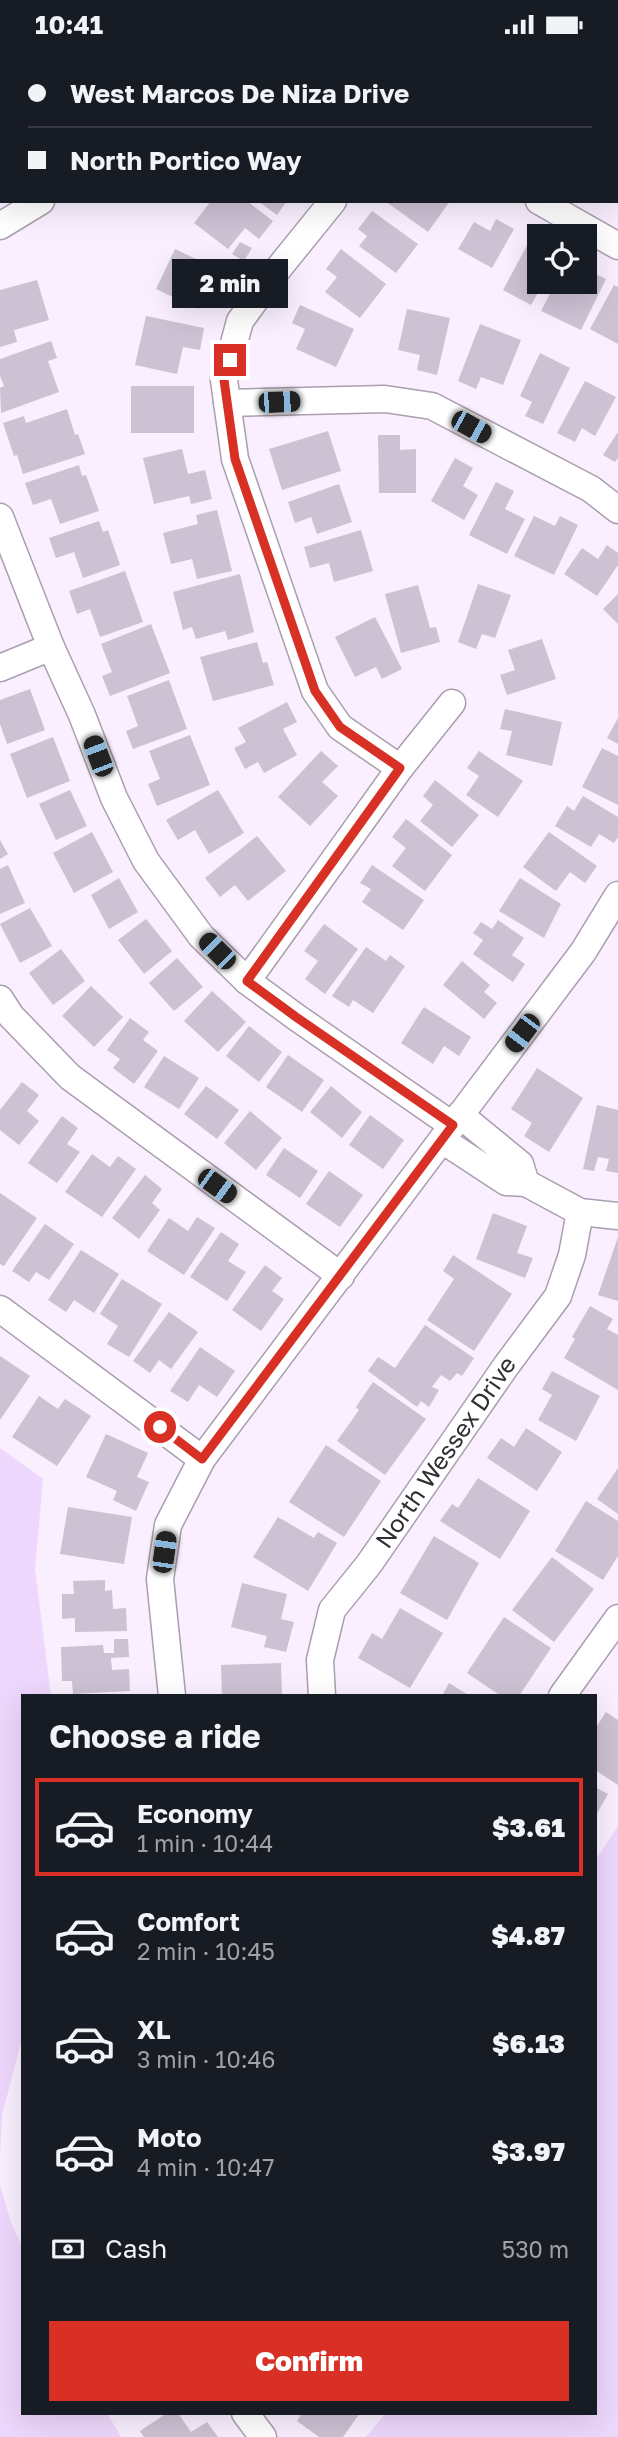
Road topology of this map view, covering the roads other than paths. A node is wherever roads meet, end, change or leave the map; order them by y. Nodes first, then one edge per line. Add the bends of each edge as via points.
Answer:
1 (38, 203) edge
2 (330, 203) edge
3 (543, 203) edge
4 (0, 226) edge
5 (618, 246) edge
6 (227, 403) junction
7 (618, 510) edge
8 (0, 517) edge
9 (51, 647) junction
10 (0, 668) edge
11 (452, 703) dead end
12 (400, 768) junction
13 (618, 895) edge
14 (247, 981) junction
15 (0, 999) edge
16 (452, 1127) junction
17 (580, 1212) junction
18 (618, 1216) edge
19 (341, 1276) junction
20 (0, 1309) edge
21 (202, 1459) junction
22 (618, 1618) edge
23 (172, 1694) edge
24 (322, 1694) edge
25 (563, 1694) edge
26 (246, 2415) edge
27 (262, 2437) edge

1 - 4 street
2 - 6 street via 240,321 224,380
3 - 5 street
6 - 7 street via 385,399 432,405 591,489
6 - 12 street via 235,459 315,691 340,727
8 - 9 street
9 - 10 street
9 - 14 street via 146,861 201,936
11 - 12 street
12 - 14 street
13 - 16 street via 583,952
14 - 16 street
15 - 19 street via 70,1077
16 - 17 street via 506,1182 526,1183
16 - 19 street
17 - 18 street
17 - 24 street, North Wessex Drive via 558,1296 369,1564 332,1609 320,1660
19 - 21 street
20 - 21 street
21 - 23 street via 168,1524 160,1579
22 - 25 street
26 - 27 street

